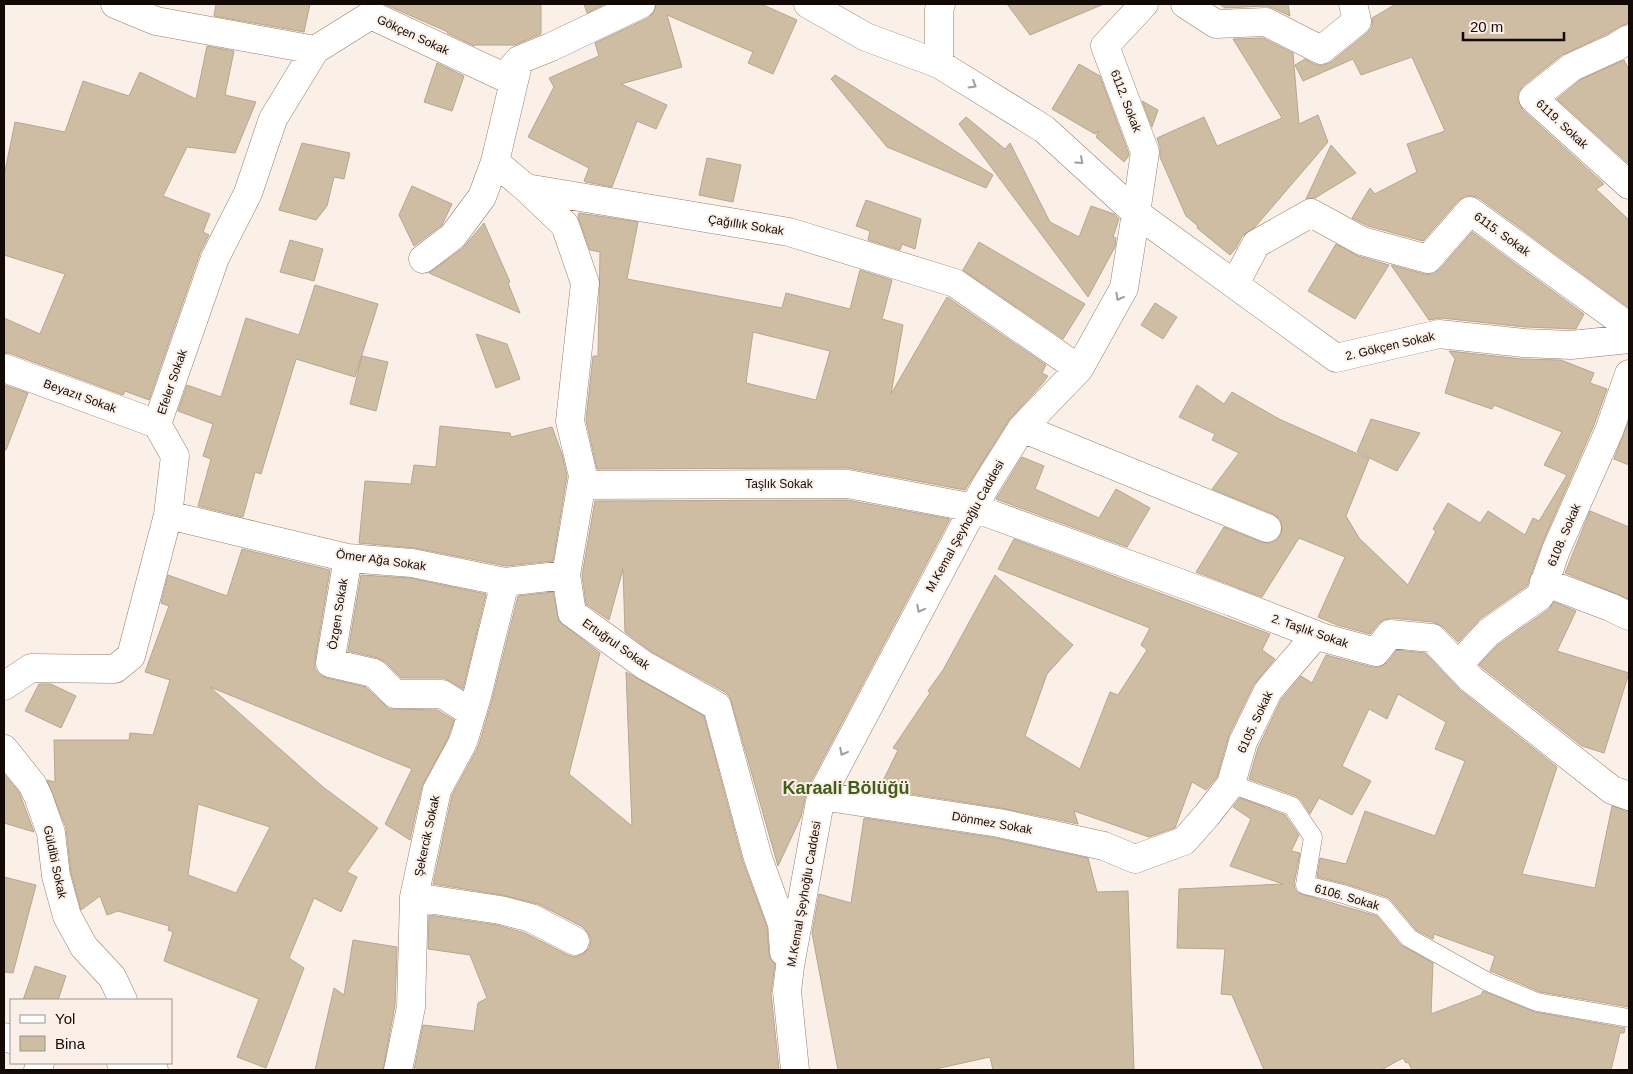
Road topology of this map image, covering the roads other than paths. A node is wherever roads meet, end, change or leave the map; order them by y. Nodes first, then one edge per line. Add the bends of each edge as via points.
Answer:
1 (115, 4) edge
2 (641, 4) edge
3 (941, 4) edge
4 (1144, 4) edge
5 (1184, 4) edge
6 (1353, 4) edge
7 (824, 8) edge
8 (374, 9) edge
9 (1629, 39) edge
10 (315, 50) junction
11 (519, 60) junction
12 (939, 64) junction
13 (495, 162) junction
14 (1629, 185) edge
15 (526, 188) junction
16 (1136, 213) junction
17 (423, 259) dead end
18 (1235, 284) junction
19 (1629, 327) edge
20 (1629, 339) edge
21 (4, 368) edge
22 (1079, 369) junction
23 (1629, 374) edge
24 (157, 424) junction
25 (1022, 428) junction
26 (582, 485) junction
27 (974, 508) junction
28 (168, 515) junction
29 (1267, 528) dead end
30 (348, 558) junction
31 (566, 575) junction
32 (505, 582) junction
33 (1544, 582) junction
34 (1629, 616) edge
35 (1316, 635) junction
36 (1458, 665) junction
37 (4, 686) edge
38 (472, 713) junction
39 (4, 749) edge
40 (1231, 784) junction
41 (821, 796) junction
42 (1629, 796) edge
43 (1159, 850) joint
44 (414, 897) junction
45 (575, 941) dead end
46 (787, 991) junction
47 (123, 999) edge
48 (1629, 1018) edge
49 (126, 1064) edge
50 (154, 1070) edge
51 (398, 1070) edge
52 (795, 1070) edge

1 - 10 street via 156,20
2 - 11 street, Gökçen Sokak
3 - 12 street
4 - 16 street, 6112. Sokak via 1105,46 1145,152
5 - 6 street via 1216,24 1266,22 1321,50 1357,21
7 - 12 street via 866,37
8 - 10 street, Gökçen Sokak
8 - 11 street, Gökçen Sokak via 504,77
9 - 14 street, 6119. Sokak via 1572,67 1533,98
10 - 24 street, Efeler Sokak via 273,119 248,193 215,258
11 - 13 street
12 -> 16 street via 1044,129
13 - 15 street
13 - 17 street via 482,197 453,236
15 - 22 street, Çağıllık Sokak via 789,232 955,283
15 - 26 street, Ertuğrul Sokak via 565,224 585,283 570,420 583,476
16 - 18 street, 2. Gökçen Sokak
16 -> 22 street, M.Kemal Şeyhoğlu Caddesi via 1124,288
18 - 19 street, 6115. Sokak via 1256,244 1311,213 1362,242 1428,258 1470,211
18 - 20 street, 2. Gökçen Sokak via 1336,358 1439,334 1571,345
21 - 24 street, Beyazıt Sokak
22 - 25 street, M.Kemal Şeyhoğlu Caddesi
23 - 33 street, 6108. Sokak via 1609,431
24 - 28 street, Efeler Sokak via 175,456
25 - 27 street, M.Kemal Şeyhoğlu Caddesi
25 - 29 street
26 - 27 street, Taşlık Sokak via 848,484
26 - 31 street, Ertuğrul Sokak
27 - 35 street, 2. Taşlık Sokak
27 -> 41 street, M.Kemal Şeyhoğlu Caddesi
28 - 30 street, Ömer Ağa Sokak
28 - 37 street, Efeler Sokak via 131,656 115,669 30,668
30 - 32 street, Ömer Ağa Sokak via 412,563
30 - 38 street, Özgen Sokak via 330,663 374,673 395,694 442,694
31 - 32 street, Ömer Ağa Sokak
31 - 46 street, Ertuğrul Sokak via 572,613 644,665 717,706 758,858 782,924
32 - 38 street, Şekercik Sokak
33 - 34 street
33 - 36 street, 6108. Sokak via 1540,596 1489,632
35 - 36 street, 2. Taşlık Sokak via 1376,652 1390,634 1432,638
35 - 40 street, 6105. Sokak via 1268,691 1243,742
36 - 42 street, 2. Taşlık Sokak via 1471,679 1605,785
38 - 44 street, Şekercik Sokak via 462,744 438,790
39 - 47 street, Güldibi Sokak via 38,796 51,833 56,876 67,916 84,947 112,977
40 - 43 street, 6105. Sokak via 1184,841
40 - 48 lane, 6106. Sokak via 1292,806 1313,837 1305,885 1383,907 1409,938 1488,982 1537,1002
41 - 43 street, Dönmez Sokak via 999,823 1104,846 1135,859
41 - 46 street, M.Kemal Şeyhoğlu Caddesi
44 - 45 street via 531,918
44 - 51 street, Şekercik Sokak via 411,1007
46 - 52 street, M.Kemal Şeyhoğlu Caddesi
49 - 50 street

